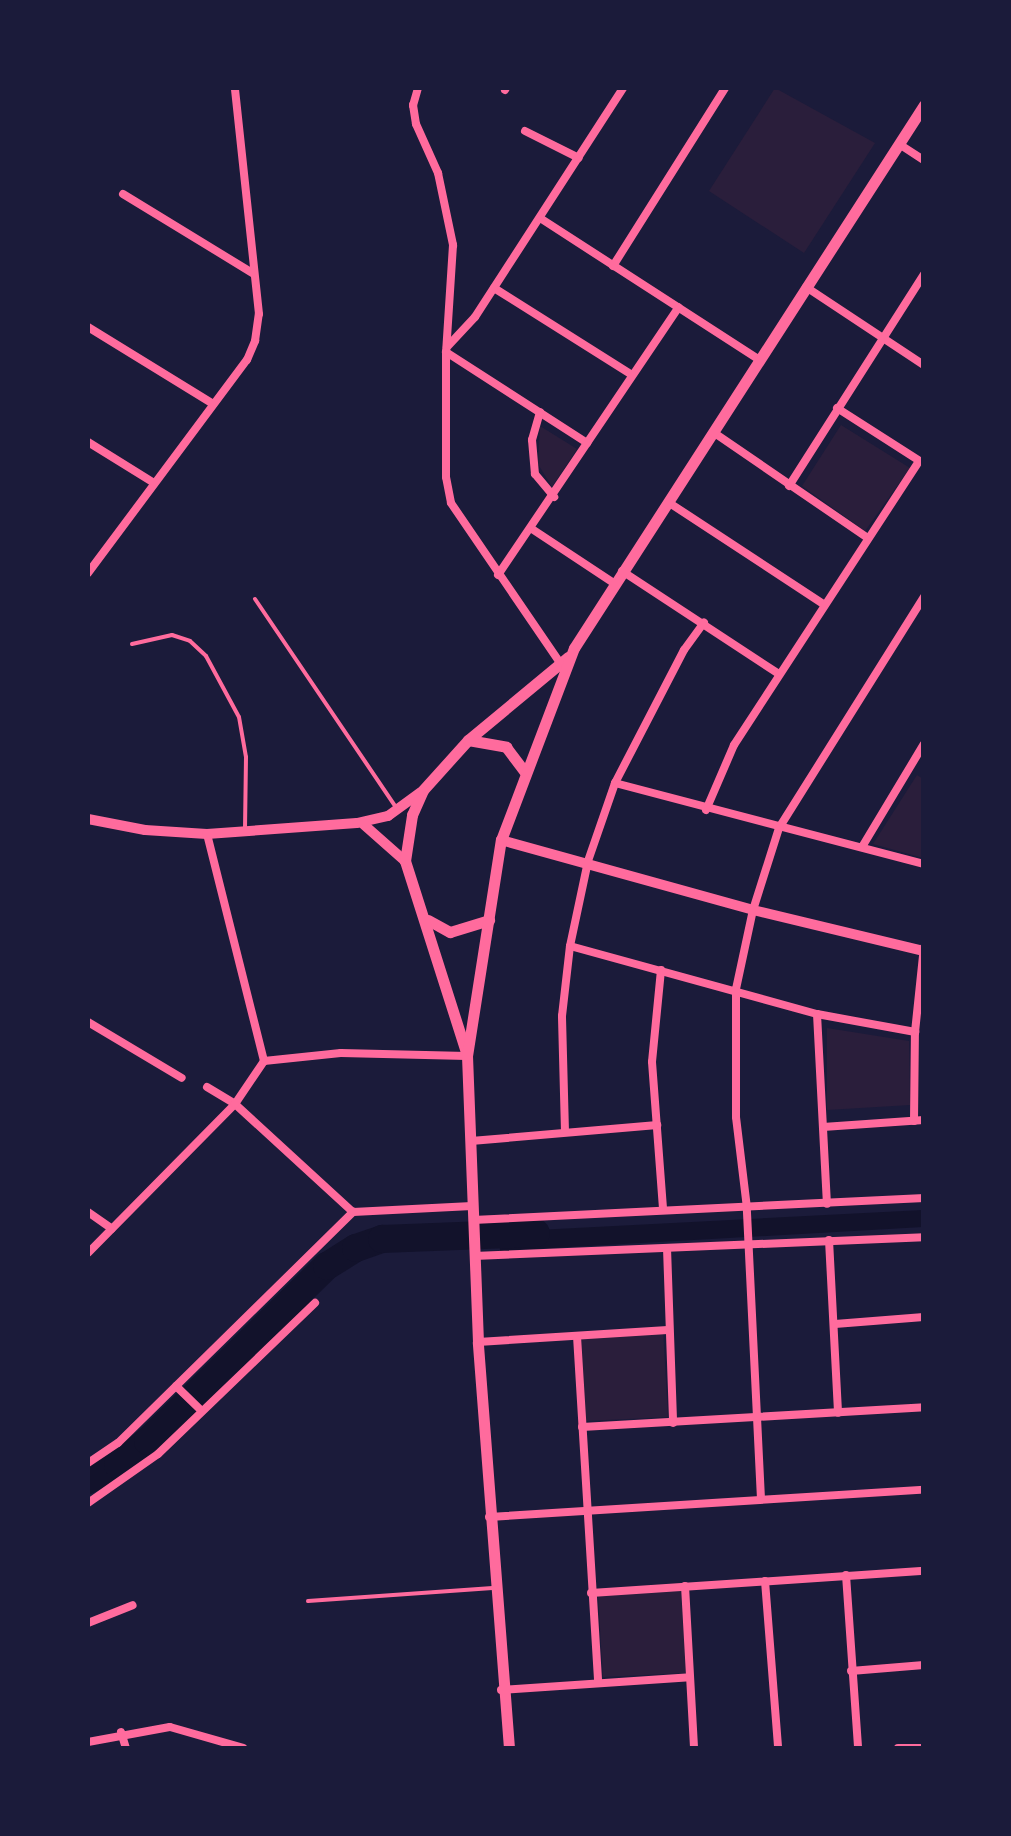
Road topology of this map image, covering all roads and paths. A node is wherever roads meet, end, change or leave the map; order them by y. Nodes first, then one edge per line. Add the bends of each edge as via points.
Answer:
1 (235, 88) edge
2 (418, 88) edge
3 (623, 88) edge
4 (725, 88) edge
5 (924, 105) edge
6 (525, 131) dead end
7 (899, 144) junction
8 (579, 158) junction
9 (924, 160) edge
10 (123, 194) dead end
11 (540, 218) junction
12 (614, 266) junction
13 (254, 274) junction
14 (924, 274) edge
15 (804, 286) junction
16 (494, 288) junction
17 (679, 306) junction
18 (88, 327) edge
19 (882, 338) junction
20 (446, 350) junction
21 (758, 359) junction
22 (924, 364) edge
23 (632, 375) junction
24 (213, 404) junction
25 (837, 408) junction
26 (540, 412) junction
27 (713, 432) junction
28 (88, 442) edge
29 (587, 442) junction
30 (921, 462) edge
31 (154, 483) junction
32 (789, 486) junction
33 (554, 497) junction
34 (668, 502) junction
35 (532, 529) junction
36 (868, 538) junction
37 (88, 554) edge
38 (97, 560) junction
39 (622, 571) junction
40 (88, 573) edge
41 (498, 574) junction
42 (615, 584) junction
43 (924, 597) edge
44 (254, 599) dead end
45 (823, 604) junction
46 (704, 622) junction
47 (132, 644) dead end
48 (565, 659) junction
49 (778, 674) junction
50 (468, 740) junction
51 (924, 744) edge
52 (913, 760) junction
53 (924, 767) edge
54 (524, 771) junction
55 (614, 783) junction
56 (423, 790) junction
57 (398, 810) junction
58 (706, 810) junction
59 (88, 819) edge
60 (362, 823) junction
61 (779, 828) junction
62 (245, 831) junction
63 (208, 834) junction
64 (501, 840) junction
65 (862, 848) junction
66 (588, 861) junction
67 (405, 862) junction
68 (924, 864) edge
69 (753, 910) junction
70 (425, 917) junction
71 (489, 920) junction
72 (570, 946) junction
73 (923, 949) edge
74 (661, 970) junction
75 (736, 989) junction
76 (816, 1014) junction
77 (88, 1022) edge
78 (915, 1032) junction
79 (467, 1056) junction
80 (264, 1061) junction
81 (182, 1078) dead end
82 (207, 1087) dead end
83 (235, 1104) junction
84 (919, 1120) edge
85 (657, 1125) junction
86 (823, 1127) junction
87 (565, 1132) junction
88 (471, 1141) junction
89 (924, 1198) edge
90 (827, 1204) junction
91 (663, 1209) junction
92 (747, 1211) junction
93 (88, 1212) edge
94 (353, 1212) junction
95 (473, 1218) junction
96 (112, 1229) junction
97 (924, 1237) edge
98 (829, 1240) junction
99 (748, 1241) junction
100 (667, 1248) junction
101 (88, 1253) edge
102 (474, 1253) junction
103 (315, 1303) dead end
104 (924, 1317) edge
105 (835, 1324) junction
106 (668, 1330) junction
107 (577, 1336) junction
108 (478, 1342) junction
109 (176, 1386) junction
110 (924, 1407) edge
111 (199, 1408) junction
112 (838, 1413) junction
113 (758, 1417) junction
114 (673, 1423) junction
115 (582, 1427) junction
116 (88, 1463) edge
117 (924, 1490) edge
118 (761, 1499) junction
119 (88, 1503) edge
120 (586, 1512) junction
121 (489, 1517) junction
122 (924, 1571) edge
123 (846, 1575) junction
124 (765, 1580) junction
125 (685, 1586) junction
126 (494, 1588) junction
127 (591, 1593) junction
128 (308, 1602) dead end
129 (133, 1605) dead end
130 (88, 1623) edge
131 (924, 1665) edge
132 (852, 1671) junction
133 (690, 1677) junction
134 (598, 1682) junction
135 (502, 1690) junction
136 (121, 1732) junction
137 (88, 1742) edge
138 (126, 1748) edge
139 (242, 1748) edge
140 (509, 1748) edge
141 (694, 1748) edge
142 (778, 1748) edge
143 (858, 1748) edge
144 (898, 1748) edge
145 (924, 1748) edge

1 - 13 street
2 - 20 street via 416,124 438,173 453,245
3 - 8 street
4 - 12 street
5 - 7 main road
6 - 8 street
7 - 9 street
7 - 15 main road
8 - 11 street
10 - 13 street
11 - 12 street
11 - 16 street
12 - 17 street
13 - 24 street via 256,341
14 - 19 street
15 - 19 street
15 - 21 main road
16 - 20 street
16 - 23 street
17 - 21 street
17 - 23 street
18 - 24 street
19 - 22 street
19 - 25 street
20 - 26 street
20 - 41 street via 446,478 452,503
21 - 27 main road
23 - 29 street
24 - 31 street
25 - 30 street
25 - 32 street
26 - 29 street
26 - 33 street via 532,440 536,474
27 - 32 street
27 - 34 main road
28 - 31 street
29 - 33 street
30 - 36 street
31 - 38 street
32 - 36 street
33 - 35 street
34 - 39 main road
34 - 45 street
35 - 41 street
35 - 42 street
36 - 45 street
37 - 38 street
38 - 40 street
39 - 42 main road
39 - 46 street
41 - 48 street
42 - 48 main road
43 - 61 street
44 - 57 lane
45 - 49 street
46 - 49 street
46 - 55 street
47 - 62 lane via 172,635 206,656 239,716
48 - 50 main road
48 - 54 main road
49 - 58 street via 734,745
50 - 54 main road via 506,748
50 - 56 main road
51 - 52 street
52 - 53 street
52 - 65 street
54 - 64 main road
55 - 58 street
55 - 66 street
56 - 57 street
56 - 67 main road
57 - 60 street
58 - 61 street
59 - 63 street
60 - 62 street
60 - 67 street
61 - 65 street
61 - 69 street
62 - 63 street
63 - 80 street
64 - 66 street
64 - 71 main road
65 - 68 street
66 - 69 street
66 - 72 street
67 - 70 main road
69 - 73 street
69 - 75 street
70 - 71 main road via 450,932
70 - 79 main road
71 - 79 main road
72 - 74 street
72 - 87 street via 562,1016
73 - 78 street
74 - 75 street
74 - 85 street via 652,1043
75 - 76 street
75 - 92 street via 735,1104
76 - 78 street
76 - 86 street
77 - 81 street
78 - 84 street
79 - 80 street via 341,1053
79 - 88 main road
80 - 83 street
82 - 83 street
83 - 94 street
83 - 96 street
84 - 86 street
85 - 87 street
85 - 91 street
86 - 90 street
87 - 88 street
88 - 95 main road
89 - 90 street
90 - 92 street
91 - 92 street
91 - 95 street
92 - 99 street
93 - 96 street
94 - 95 street
94 - 109 street
95 - 102 main road
96 - 101 street
97 - 98 street
98 - 99 street
98 - 105 street
99 - 100 street
99 - 113 street
100 - 102 street
100 - 106 street
102 - 108 main road
103 - 111 street
104 - 105 street
105 - 112 street
106 - 107 street
106 - 114 street
107 - 108 street
107 - 115 street
108 - 121 main road
109 - 111 street
109 - 116 street
110 - 112 street
111 - 119 street via 127,1480
112 - 113 street
113 - 114 street
113 - 118 street
114 - 115 street
115 - 120 street
117 - 118 street
118 - 120 street
120 - 121 street
120 - 127 street
121 - 126 main road
122 - 123 street
123 - 124 street
123 - 132 street
124 - 125 street
124 - 142 street
125 - 127 street
125 - 133 street
126 - 128 lane
126 - 135 main road
127 - 134 street
129 - 130 street
131 - 132 street
132 - 143 street
133 - 134 street
133 - 141 street
134 - 135 street
135 - 140 main road
136 - 137 street
136 - 138 street
136 - 139 street via 186,1729
144 - 145 street

